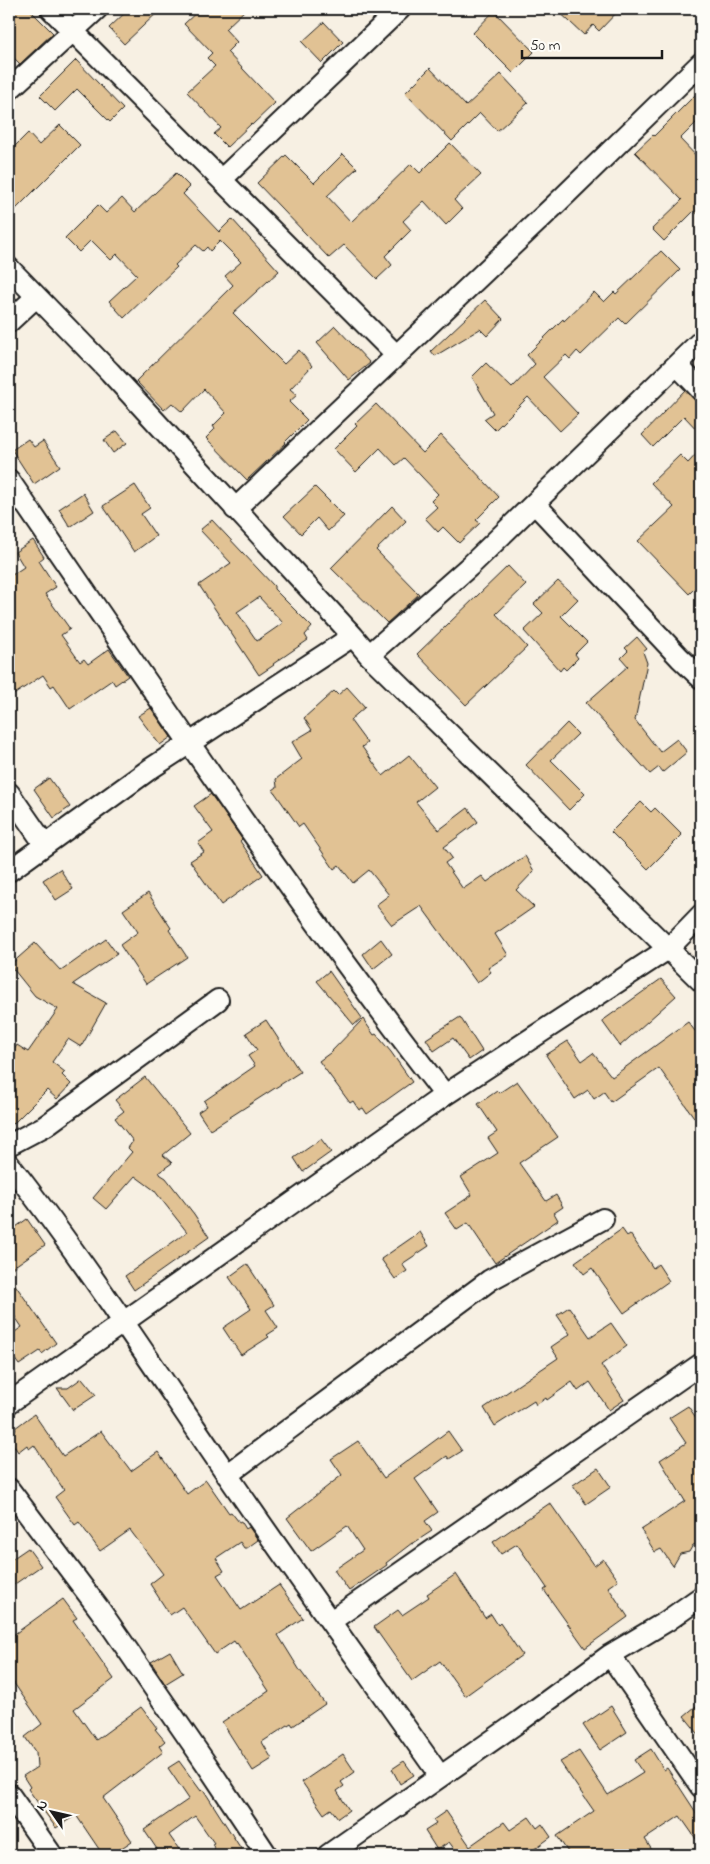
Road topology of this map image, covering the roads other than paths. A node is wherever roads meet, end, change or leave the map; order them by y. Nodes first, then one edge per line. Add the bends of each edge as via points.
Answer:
1 (51, 9) edge
2 (97, 9) edge
3 (400, 9) edge
4 (73, 31) junction
5 (701, 63) edge
6 (9, 90) edge
7 (222, 179) junction
8 (9, 268) edge
9 (36, 297) junction
10 (9, 322) edge
11 (701, 341) edge
12 (396, 355) junction
13 (677, 365) junction
14 (701, 390) edge
15 (9, 480) edge
16 (535, 504) junction
17 (235, 509) junction
18 (353, 636) junction
19 (369, 656) junction
20 (701, 678) edge
21 (189, 744) junction
22 (9, 793) edge
23 (45, 845) junction
24 (9, 871) edge
25 (701, 916) edge
26 (668, 949) junction
27 (701, 981) edge
28 (218, 1000) dead end
29 (445, 1095) junction
30 (9, 1145) edge
31 (9, 1164) edge
32 (602, 1219) dead end
33 (124, 1322) junction
34 (701, 1364) edge
35 (9, 1403) edge
36 (227, 1475) junction
37 (9, 1489) edge
38 (701, 1597) edge
39 (331, 1621) junction
40 (610, 1655) junction
41 (440, 1776) junction
42 (701, 1787) edge
43 (12, 1806) edge
44 (52, 1855) edge
45 (267, 1855) edge
46 (328, 1855) edge

1 - 4 street
2 - 4 street
3 - 7 street
4 - 6 street
4 - 7 street
5 - 12 street
7 - 12 street
8 - 9 street
9 - 10 street
9 - 17 street via 110,372
11 - 13 street
12 - 17 street
13 - 14 street
13 - 16 street
15 - 21 street
16 - 19 street
16 - 20 street
17 - 18 street
18 - 19 street
18 - 21 street
19 - 26 street
21 - 23 street
21 - 29 street via 394,1030
22 - 23 street
23 - 24 street
25 - 26 street
26 - 27 street
26 - 29 street
28 - 30 street via 45,1126
29 - 33 street
31 - 33 street
32 - 36 street via 490,1280
33 - 35 street
33 - 36 street
34 - 39 street
36 - 39 street
37 - 45 street via 100,1610
38 - 40 street
39 - 41 street
40 - 41 street
40 - 42 street
41 - 46 street
43 - 44 street

